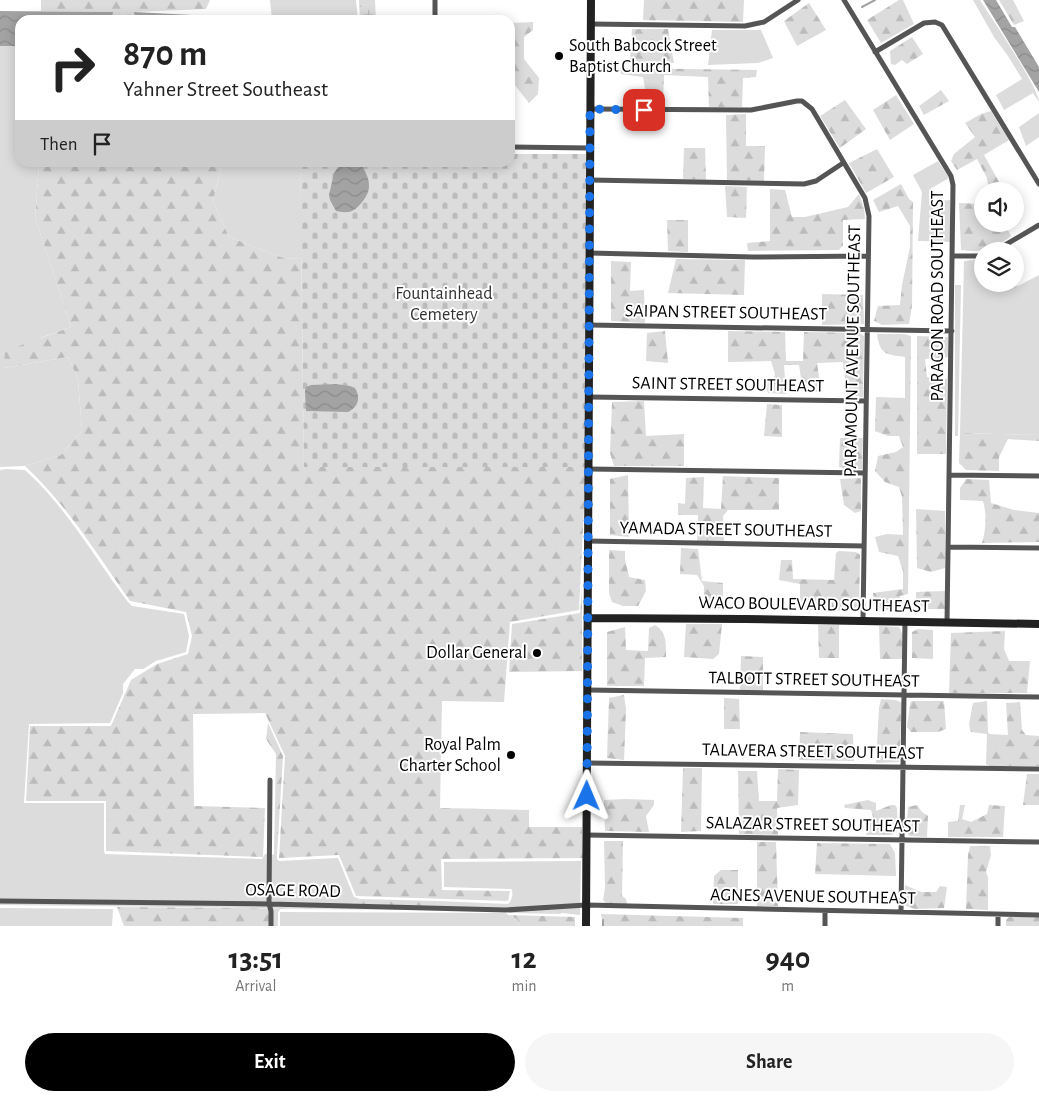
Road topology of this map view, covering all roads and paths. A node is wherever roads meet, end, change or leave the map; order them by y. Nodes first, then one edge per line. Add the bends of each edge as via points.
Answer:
1 (435, 0) edge
2 (590, 0) edge
3 (798, 0) edge
4 (844, 0) edge
5 (434, 15) edge
6 (591, 24) junction
7 (875, 52) junction
8 (590, 109) junction
9 (515, 147) edge
10 (590, 148) junction
11 (843, 163) junction
12 (590, 180) junction
13 (1039, 184) edge
14 (1039, 224) edge
15 (1010, 242) edge
16 (590, 253) junction
17 (868, 256) junction
18 (953, 256) junction
19 (974, 256) edge
20 (589, 325) junction
21 (867, 329) junction
22 (952, 331) junction
23 (589, 397) junction
24 (866, 401) junction
25 (589, 469) junction
26 (865, 473) junction
27 (949, 475) junction
28 (1039, 476) edge
29 (588, 541) junction
30 (864, 546) junction
31 (948, 547) junction
32 (1039, 548) edge
33 (588, 618) junction
34 (863, 621) junction
35 (905, 622) junction
36 (947, 623) junction
37 (1039, 624) edge
38 (588, 690) junction
39 (904, 695) junction
40 (1039, 697) edge
41 (588, 763) junction
42 (903, 767) junction
43 (1039, 769) edge
44 (270, 780) dead end
45 (586, 835) junction
46 (901, 840) junction
47 (1039, 842) edge
48 (0, 900) edge
49 (269, 904) junction
50 (586, 905) junction
51 (825, 911) junction
52 (901, 912) junction
53 (998, 915) junction
54 (1039, 915) edge
55 (271, 926) edge
56 (586, 926) edge
57 (825, 926) edge
58 (998, 926) edge

1 - 5 street
2 - 6 main road
3 - 6 street via 764,22 745,26
4 - 7 street, PARAGON ROAD SOUTHEAST
6 - 8 main road
7 - 13 street via 924,23 942,25
7 - 18 street, PARAGON ROAD SOUTHEAST via 951,176 954,192
8 - 10 main road
8 - 11 street, PARAMOUNT AVENUE SOUTHEAST via 751,110 802,101 812,109
9 - 10 street
10 - 12 main road
11 - 12 street via 816,181 804,184
11 - 17 street, PARAMOUNT AVENUE SOUTHEAST via 868,205
12 - 16 main road
14 - 15 street
16 - 17 street
16 - 20 main road
17 - 21 street, PARAMOUNT AVENUE SOUTHEAST
18 - 19 street
18 - 22 street, PARAGON ROAD SOUTHEAST
20 - 21 street, SAIPAN STREET SOUTHEAST
20 - 23 main road
21 - 22 street, SAIPAN STREET SOUTHEAST
21 - 24 street, PARAMOUNT AVENUE SOUTHEAST
22 - 27 street, PARAGON ROAD SOUTHEAST
23 - 24 street, SAINT STREET SOUTHEAST
23 - 25 main road
24 - 26 street, PARAMOUNT AVENUE SOUTHEAST
25 - 26 street
25 - 29 main road
26 - 30 street, PARAMOUNT AVENUE SOUTHEAST
27 - 28 street
27 - 31 street, PARAGON ROAD SOUTHEAST
29 - 30 street, YAMADA STREET SOUTHEAST
29 - 33 main road
30 - 34 street, PARAMOUNT AVENUE SOUTHEAST
31 - 32 street
31 - 36 street, PARAGON ROAD SOUTHEAST
33 - 34 main road, WACO BOULEVARD SOUTHEAST
33 - 38 main road
34 - 35 main road, WACO BOULEVARD SOUTHEAST
35 - 36 main road, WACO BOULEVARD SOUTHEAST
35 - 39 street
36 - 37 main road, WACO BOULEVARD SOUTHEAST
38 - 39 street, TALBOTT STREET SOUTHEAST
38 - 41 main road
39 - 40 street, TALBOTT STREET SOUTHEAST
39 - 42 street
41 - 42 street, TALAVERA STREET SOUTHEAST
41 - 45 main road
42 - 43 street, TALAVERA STREET SOUTHEAST
42 - 46 street
44 - 49 street
45 - 46 street, SALAZAR STREET SOUTHEAST
45 - 50 main road
46 - 47 street, SALAZAR STREET SOUTHEAST
46 - 52 street
48 - 49 street, OSAGE ROAD
49 - 50 street, OSAGE ROAD via 506,910
49 - 55 street
50 - 51 street, AGNES AVENUE SOUTHEAST
50 - 56 main road
51 - 52 street, AGNES AVENUE SOUTHEAST
51 - 57 street
52 - 53 street, AGNES AVENUE SOUTHEAST
53 - 54 street, AGNES AVENUE SOUTHEAST
53 - 58 street

